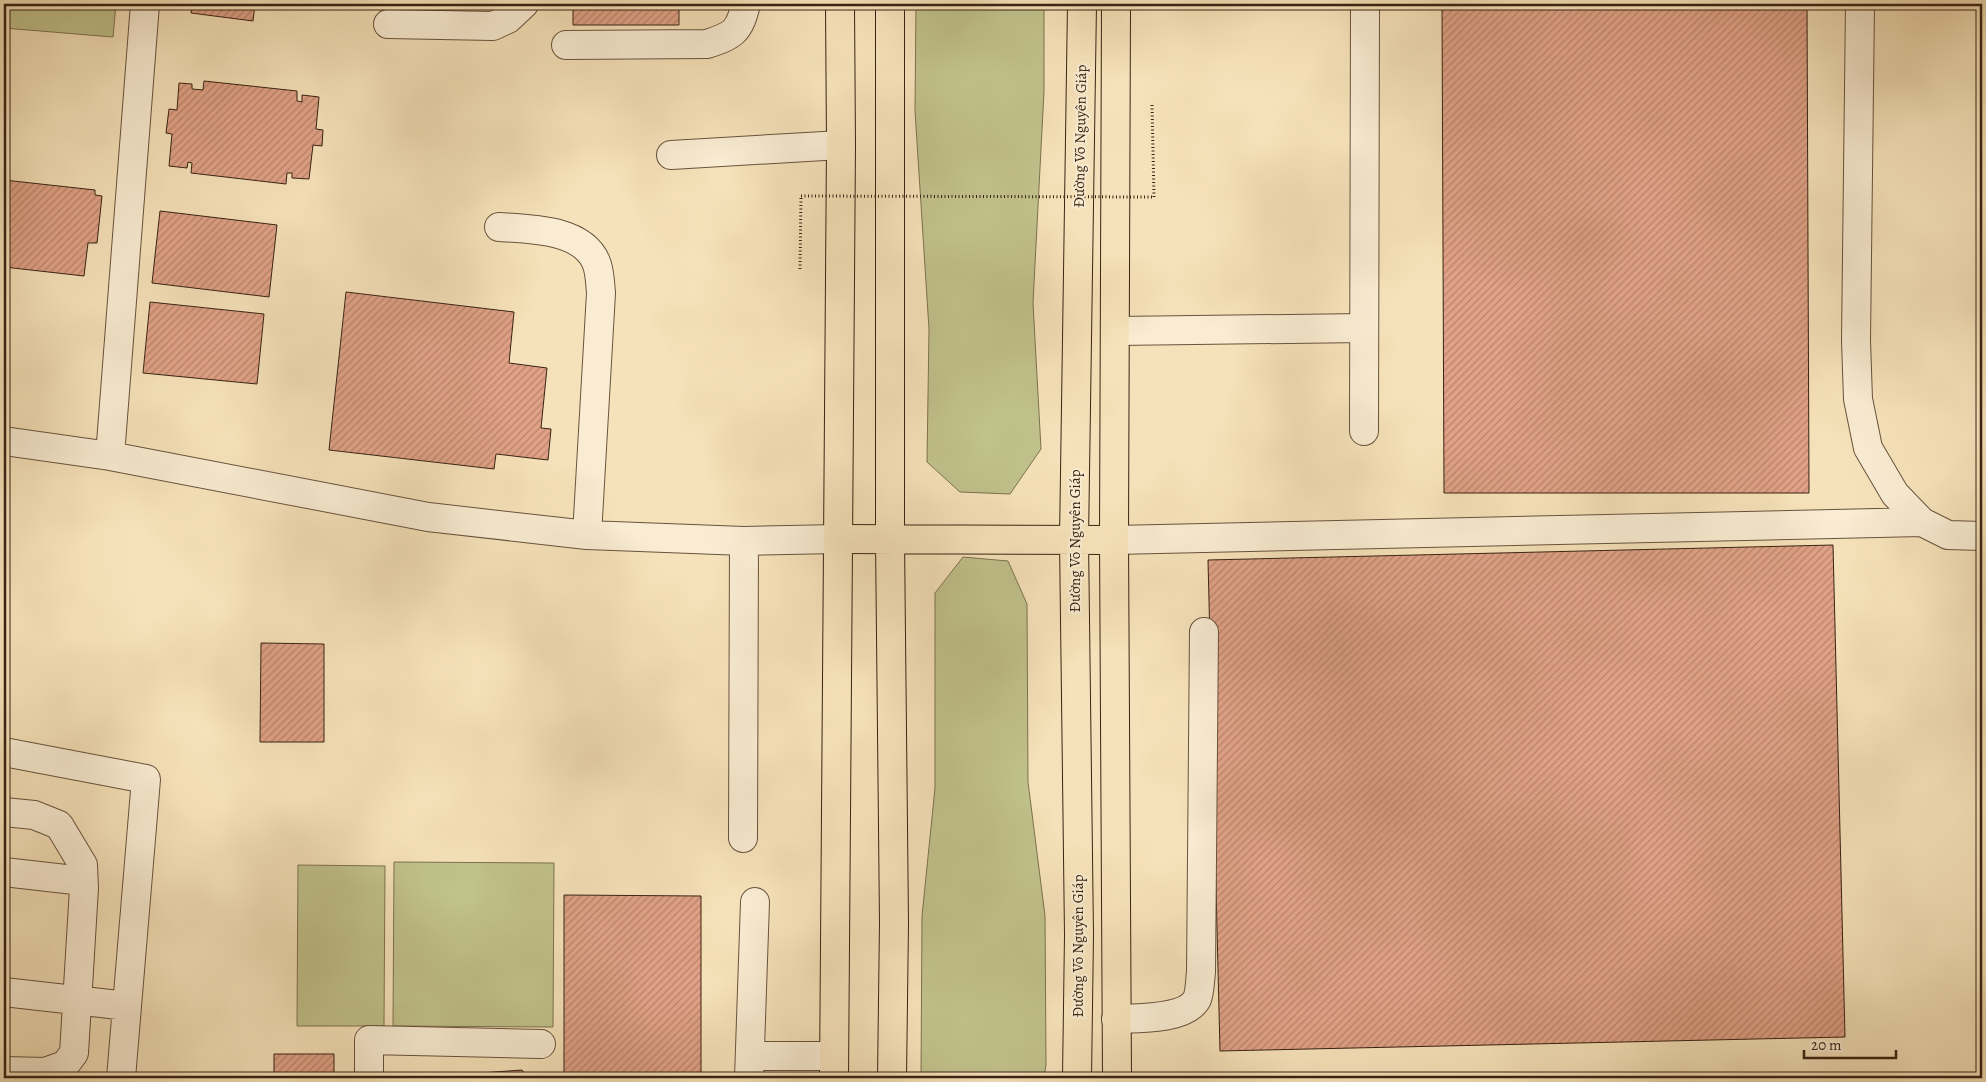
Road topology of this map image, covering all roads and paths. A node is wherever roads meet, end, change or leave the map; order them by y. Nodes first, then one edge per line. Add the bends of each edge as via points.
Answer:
1 (145, 4) edge
2 (524, 4) edge
3 (746, 4) edge
4 (840, 4) edge
5 (890, 4) edge
6 (1082, 4) edge
7 (1116, 4) edge
8 (1365, 4) edge
9 (1860, 4) edge
10 (388, 24) dead end
11 (566, 45) dead end
12 (1152, 105) dead end
13 (841, 145) junction
14 (671, 155) dead end
15 (499, 227) dead end
16 (800, 269) dead end
17 (1364, 328) junction
18 (1116, 331) junction
19 (1364, 431) dead end
20 (4, 441) edge
21 (110, 456) junction
22 (1922, 522) junction
23 (588, 535) junction
24 (1982, 536) edge
25 (838, 539) junction
26 (890, 540) junction
27 (1074, 540) junction
28 (1114, 540) junction
29 (744, 541) junction
30 (1204, 632) dead end
31 (4, 752) edge
32 (4, 812) edge
33 (743, 838) dead end
34 (4, 872) edge
35 (83, 881) junction
36 (755, 902) dead end
37 (4, 992) edge
38 (77, 1000) junction
39 (127, 1006) junction
40 (1116, 1019) junction
41 (541, 1044) dead end
42 (750, 1067) edge
43 (834, 1067) edge
44 (4, 1071) edge
45 (121, 1078) edge
46 (369, 1078) edge
47 (892, 1078) edge
48 (1077, 1078) edge
49 (1116, 1078) edge

1 - 21 street
2 - 10 street via 508,19 493,26
3 - 11 street via 741,23 728,37 707,44
4 - 13 main road
5 - 26 main road
6 - 27 main road, Đường Võ Nguyên Giáp
7 - 18 main road
8 - 17 street
9 - 22 street via 1858,399 1868,448 1895,494
12 - 16 path, bridge via 1154,197 800,196
13 - 14 street
13 - 25 main road
15 - 23 street via 545,230 583,244 596,262 601,293
17 - 18 street
17 - 19 street
18 - 28 main road
20 - 21 street
21 - 23 street via 428,517
22 - 24 street via 1948,535
22 - 28 street
23 - 29 street
25 - 26 main road
25 - 29 street
25 - 43 main road
26 - 27 main road
26 - 47 main road via 894,922
27 - 28 main road
27 - 48 main road, Đường Võ Nguyên Giáp via 1079,935
28 - 40 main road
29 - 33 street
30 - 40 street via 1201,972 1197,999 1186,1010 1164,1016
31 - 39 street via 146,778
32 - 35 street via 34,815 59,825 83,865
34 - 35 street
35 - 38 street
36 - 42 street
37 - 38 street
38 - 39 street
38 - 44 street via 74,1052 65,1065 45,1072
39 - 45 street
40 - 49 main road
41 - 46 street via 369,1040
42 - 43 street

